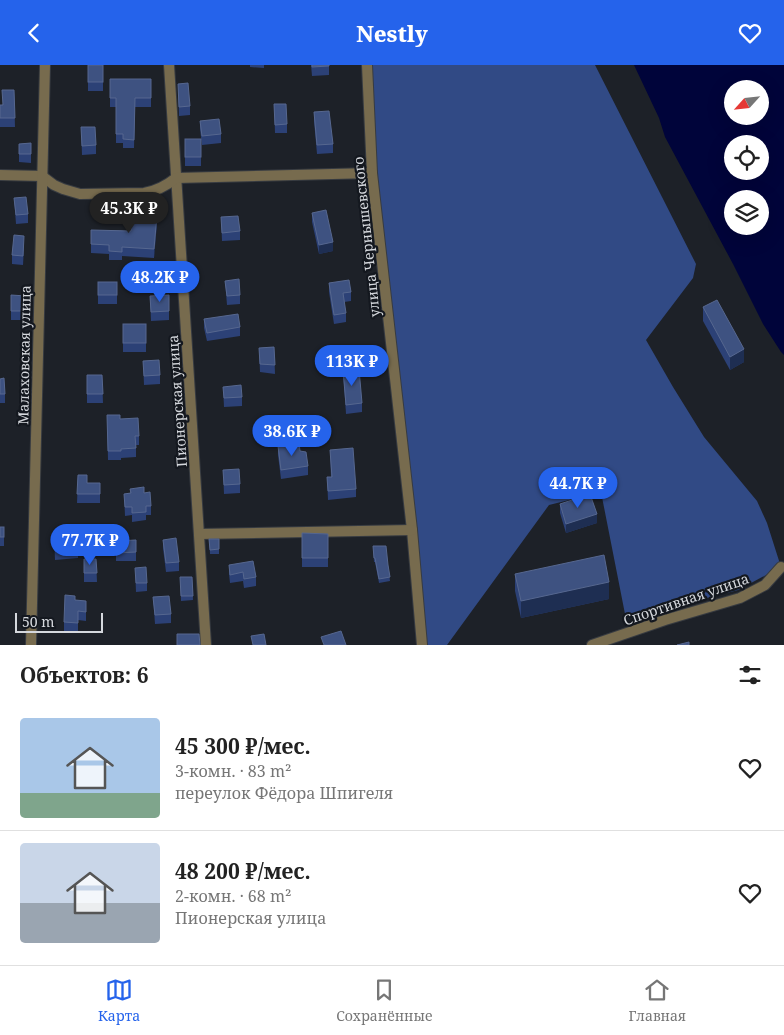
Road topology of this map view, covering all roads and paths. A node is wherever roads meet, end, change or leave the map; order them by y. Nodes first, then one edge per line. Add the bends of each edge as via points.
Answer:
1 (45, 65) edge
2 (169, 65) edge
3 (367, 65) edge
4 (372, 173) junction
5 (0, 175) edge
6 (42, 176) junction
7 (176, 178) junction
8 (412, 530) junction
9 (199, 534) junction
10 (781, 567) dead end
11 (31, 645) edge
12 (206, 645) edge
13 (422, 645) edge
14 (592, 645) edge

1 - 6 street, Малаховская улица
2 - 7 street, Пионерская улица
3 - 4 street, улица Чернышевского
4 - 7 street
4 - 8 street, улица Чернышевского
5 - 6 street
6 - 7 street via 54,185 80,194 154,192
6 - 11 street, Малаховская улица
7 - 9 street, Пионерская улица
8 - 9 street
8 - 13 street, улица Чернышевского
9 - 12 street, Пионерская улица
10 - 14 street, Спортивная улица via 765,585 740,598

